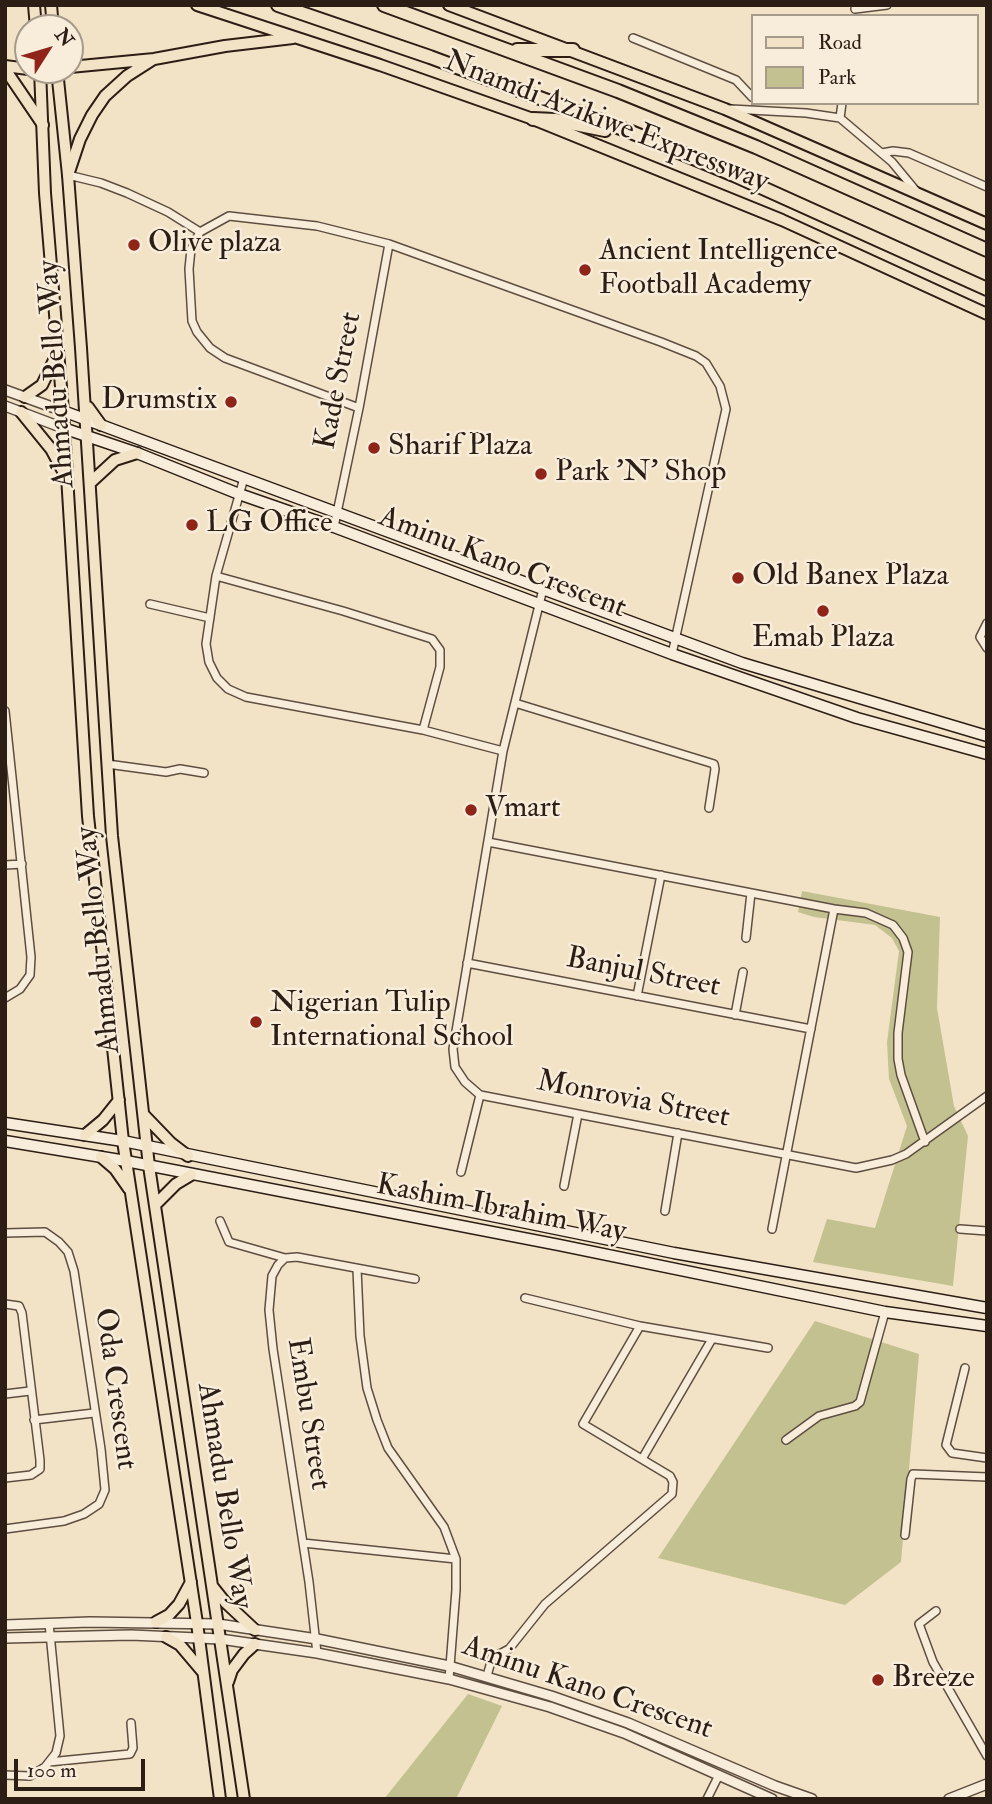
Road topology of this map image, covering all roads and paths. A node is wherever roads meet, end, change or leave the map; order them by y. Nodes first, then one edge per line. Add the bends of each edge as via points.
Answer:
1 (197, 5) edge
2 (278, 5) edge
3 (384, 5) edge
4 (449, 5) edge
5 (887, 5) edge
6 (854, 10) edge
7 (298, 37) junction
8 (633, 38) dead end
9 (508, 50) junction
10 (572, 50) junction
11 (153, 59) junction
12 (84, 66) edge
13 (5, 68) edge
14 (41, 84) edge
15 (58, 84) edge
16 (750, 95) edge
17 (842, 105) edge
18 (754, 107) edge
19 (725, 109) junction
20 (840, 118) junction
21 (533, 119) junction
22 (43, 125) junction
23 (631, 132) junction
24 (882, 153) junction
25 (68, 175) junction
26 (987, 187) edge
27 (919, 194) junction
28 (987, 224) edge
29 (200, 232) junction
30 (389, 244) junction
31 (987, 250) edge
32 (987, 289) edge
33 (987, 314) edge
34 (58, 351) junction
35 (5, 390) edge
36 (25, 397) junction
37 (85, 402) junction
38 (5, 406) edge
39 (359, 408) junction
40 (63, 411) junction
41 (21, 412) junction
42 (87, 419) junction
43 (101, 425) junction
44 (63, 428) junction
45 (88, 435) junction
46 (137, 453) junction
47 (66, 478) junction
48 (244, 478) junction
49 (90, 482) junction
50 (239, 494) junction
51 (337, 513) junction
52 (334, 527) junction
53 (216, 576) junction
54 (544, 589) junction
55 (150, 604) dead end
56 (538, 605) junction
57 (210, 618) junction
58 (987, 623) edge
59 (676, 638) junction
60 (987, 648) edge
61 (672, 654) junction
62 (515, 703) junction
63 (5, 711) edge
64 (6, 725) edge
65 (423, 730) junction
66 (987, 736) edge
67 (503, 751) junction
68 (987, 754) edge
69 (107, 764) junction
70 (204, 773) dead end
71 (709, 808) dead end
72 (488, 842) junction
73 (22, 864) junction
74 (5, 865) edge
75 (662, 875) junction
76 (751, 892) junction
77 (834, 909) junction
78 (746, 938) dead end
79 (467, 963) junction
80 (743, 972) dead end
81 (637, 996) junction
82 (5, 999) edge
83 (735, 1015) junction
84 (811, 1029) junction
85 (480, 1095) junction
86 (987, 1096) edge
87 (119, 1100) junction
88 (578, 1114) junction
89 (144, 1115) junction
90 (5, 1123) edge
91 (678, 1133) junction
92 (85, 1135) junction
93 (5, 1141) edge
94 (123, 1141) junction
95 (925, 1142) junction
96 (148, 1147) junction
97 (786, 1154) junction
98 (188, 1156) junction
99 (101, 1157) junction
100 (127, 1161) junction
101 (149, 1167) junction
102 (461, 1172) dead end
103 (191, 1175) junction
104 (564, 1185) dead end
105 (131, 1192) junction
106 (155, 1205) junction
107 (665, 1211) dead end
108 (220, 1221) dead end
109 (772, 1229) dead end
110 (960, 1230) dead end
111 (987, 1231) edge
112 (5, 1233) edge
113 (285, 1258) junction
114 (357, 1269) junction
115 (415, 1279) dead end
116 (524, 1298) dead end
117 (5, 1304) edge
118 (987, 1308) edge
119 (885, 1312) junction
120 (640, 1326) junction
121 (987, 1326) edge
122 (712, 1339) junction
123 (768, 1348) dead end
124 (965, 1368) dead end
125 (30, 1391) junction
126 (5, 1394) edge
127 (94, 1413) junction
128 (34, 1420) junction
129 (786, 1440) dead end
130 (987, 1458) edge
131 (642, 1459) junction
132 (987, 1477) edge
133 (5, 1478) edge
134 (5, 1529) edge
135 (905, 1535) dead end
136 (303, 1543) junction
137 (456, 1559) junction
138 (191, 1582) junction
139 (212, 1586) junction
140 (936, 1611) dead end
141 (156, 1622) junction
142 (49, 1623) junction
143 (197, 1623) junction
144 (218, 1624) junction
145 (5, 1625) edge
146 (255, 1630) junction
147 (50, 1637) junction
148 (166, 1637) junction
149 (5, 1638) edge
150 (199, 1638) junction
151 (220, 1639) junction
152 (317, 1639) junction
153 (255, 1644) junction
154 (317, 1653) junction
155 (449, 1666) junction
156 (203, 1673) junction
157 (487, 1676) junction
158 (449, 1679) junction
159 (227, 1684) junction
160 (131, 1723) dead end
161 (987, 1756) edge
162 (50, 1762) junction
163 (5, 1775) edge
164 (719, 1775) junction
165 (987, 1784) edge
166 (220, 1799) edge
167 (244, 1799) edge
168 (707, 1799) edge
169 (772, 1799) edge
170 (812, 1799) edge
171 (949, 1799) edge

1 - 7 main road, Nnamdi Azikiwe Expressway
2 - 23 highway, Nnamdi Azikiwe Expressway
3 - 9 highway, Nnamdi Azikiwe Expressway
4 - 10 main road, Nnamdi Azikiwe Expressway
5 - 6 street
7 - 11 main road
7 - 21 main road, Nnamdi Azikiwe Expressway
8 - 16 street via 736,80
9 - 10 highway
9 - 31 highway, Nnamdi Azikiwe Expressway via 756,147
10 - 19 main road, Nnamdi Azikiwe Expressway
11 - 12 main road
11 - 25 main road via 105,96 80,139
13 - 22 main road
14 - 22 main road, Ahmadu Bello Way
15 - 25 main road, Ahmadu Bello Way
17 - 20 street
18 - 19 street
18 - 20 street
19 - 27 main road, Nnamdi Azikiwe Expressway
20 - 24 street
21 - 23 highway
21 - 33 main road, Nnamdi Azikiwe Expressway via 782,220
22 - 34 main road, Ahmadu Bello Way
23 - 32 highway, Nnamdi Azikiwe Expressway
24 - 26 street via 909,153
24 - 27 street
25 - 29 street via 127,193
25 - 37 main road, Ahmadu Bello Way
27 - 28 main road, Nnamdi Azikiwe Expressway
29 - 30 street via 229,216 317,226
29 - 39 street via 191,249 189,269 192,321 210,348 225,358
30 - 39 street, Kade Street
30 - 59 street via 661,342 696,356 714,373 726,409
34 - 36 main road via 42,385
34 - 40 main road, Ahmadu Bello Way
35 - 36 street
36 - 40 street
37 - 42 main road, Ahmadu Bello Way
37 - 43 main road
38 - 41 street, Aminu Kano Crescent
39 - 51 street, Kade Street
40 - 42 main road, Aminu Kano Crescent
40 - 44 main road, Ahmadu Bello Way
41 - 44 street, Aminu Kano Crescent
41 - 47 main road via 51,449
42 - 43 main road, Aminu Kano Crescent
42 - 45 main road, Ahmadu Bello Way
43 - 48 main road, Aminu Kano Crescent
44 - 45 main road, Aminu Kano Crescent
44 - 47 main road, Ahmadu Bello Way
45 - 46 main road, Aminu Kano Crescent
45 - 49 main road, Ahmadu Bello Way
46 - 49 main road via 115,460
46 - 50 main road, Aminu Kano Crescent
47 - 87 main road, Ahmadu Bello Way via 88,816
48 - 50 street
48 - 51 main road, Aminu Kano Crescent
49 - 69 main road, Ahmadu Bello Way
50 - 52 main road, Aminu Kano Crescent
50 - 53 street
51 - 52 street, Kade Street
51 - 54 main road, Aminu Kano Crescent
52 - 56 main road, Aminu Kano Crescent
53 - 57 street
53 - 65 street via 432,639 440,650 440,667
54 - 56 street
54 - 59 main road, Aminu Kano Crescent
55 - 57 street
56 - 61 main road, Aminu Kano Crescent
56 - 62 street
57 - 65 street via 209,662 228,689 246,697
58 - 60 street via 980,637
59 - 61 street
59 - 66 main road, Aminu Kano Crescent via 750,665
61 - 68 main road, Aminu Kano Crescent via 857,718
62 - 67 street
62 - 71 street via 714,764
63 - 64 street
64 - 73 street
65 - 67 street
67 - 72 street
69 - 70 street
69 - 89 main road, Ahmadu Bello Way
72 - 75 street
72 - 79 street
73 - 74 street
73 - 82 street via 30,975
75 - 76 street
75 - 81 street
76 - 77 street
76 - 78 street
77 - 84 street
77 - 95 street via 883,919 903,938 908,951 898,1059
79 - 81 street, Banjul Street
79 - 85 street via 453,1049 455,1067
80 - 83 street
81 - 83 street, Banjul Street
83 - 84 street, Banjul Street
84 - 97 street
85 - 88 street, Monrovia Street
85 - 102 street
86 - 95 street, Monrovia Street
87 - 92 main road
87 - 94 main road, Ahmadu Bello Way
88 - 91 street, Monrovia Street
88 - 104 street
89 - 96 main road, Ahmadu Bello Way
89 - 98 main road
90 - 92 main road, Kashim Ibrahim Way
91 - 97 street, Monrovia Street
91 - 107 street
92 - 94 main road, Kashim Ibrahim Way
93 - 99 main road, Kashim Ibrahim Way
94 - 96 main road, Kashim Ibrahim Way
94 - 100 main road, Ahmadu Bello Way
95 - 97 street, Monrovia Street via 892,1160 856,1168
96 - 98 main road, Kashim Ibrahim Way
96 - 101 main road, Ahmadu Bello Way
97 - 109 street
98 - 118 main road, Kashim Ibrahim Way via 674,1254
99 - 100 main road, Kashim Ibrahim Way
99 - 105 main road
100 - 101 main road, Kashim Ibrahim Way
100 - 105 main road, Ahmadu Bello Way
101 - 103 main road, Kashim Ibrahim Way
101 - 106 main road, Ahmadu Bello Way
103 - 106 main road
103 - 119 main road, Kashim Ibrahim Way
105 - 138 main road, Ahmadu Bello Way
106 - 139 main road, Ahmadu Bello Way
108 - 113 street via 229,1242
110 - 111 street
112 - 127 street, Oda Crescent via 45,1232 68,1252
113 - 114 street
113 - 136 street, Embu Street via 272,1276 269,1310
114 - 115 street
114 - 137 street via 367,1388 377,1420 388,1448 440,1520
116 - 120 street
117 - 125 street via 19,1306 22,1313
119 - 121 main road, Kashim Ibrahim Way
119 - 129 street via 860,1402 819,1416
120 - 122 street
120 - 131 street via 583,1424
122 - 123 street
122 - 131 street
124 - 130 street via 946,1445 952,1453
125 - 126 street
125 - 128 street
127 - 128 street
127 - 134 street, Oda Crescent via 105,1490 99,1504 64,1521
128 - 133 street via 40,1469 31,1475
131 - 157 street via 670,1476 672,1494 545,1604 509,1649 492,1658
132 - 135 street via 913,1474
136 - 137 street
136 - 152 street, Embu Street
137 - 155 street
138 - 141 main road via 179,1604
138 - 143 main road, Ahmadu Bello Way
139 - 144 main road, Ahmadu Bello Way
139 - 146 main road
140 - 161 street via 919,1624 933,1662
141 - 142 street, Aminu Kano Crescent
141 - 143 street, Aminu Kano Crescent
142 - 145 street, Aminu Kano Crescent
142 - 147 street
143 - 144 street, Aminu Kano Crescent
143 - 150 main road, Ahmadu Bello Way
144 - 146 street, Aminu Kano Crescent
144 - 151 main road, Ahmadu Bello Way
146 - 152 street, Aminu Kano Crescent
147 - 148 street, Aminu Kano Crescent
147 - 149 street, Aminu Kano Crescent
147 - 162 street via 60,1736
148 - 150 street, Aminu Kano Crescent
148 - 156 main road via 180,1645
150 - 151 street, Aminu Kano Crescent
150 - 156 main road, Ahmadu Bello Way
151 - 153 street, Aminu Kano Crescent
151 - 159 main road, Ahmadu Bello Way
152 - 154 street, Embu Street
152 - 155 street, Aminu Kano Crescent
153 - 154 street, Aminu Kano Crescent
153 - 159 main road via 232,1670
154 - 158 street, Aminu Kano Crescent
155 - 157 street, Aminu Kano Crescent
155 - 158 street
156 - 166 main road, Ahmadu Bello Way
157 - 170 street, Aminu Kano Crescent via 628,1723
158 - 164 street, Aminu Kano Crescent via 624,1733
159 - 167 main road, Ahmadu Bello Way
160 - 162 street via 134,1748 130,1754
162 - 163 street via 30,1776
164 - 168 street
164 - 169 street, Aminu Kano Crescent
165 - 171 street

